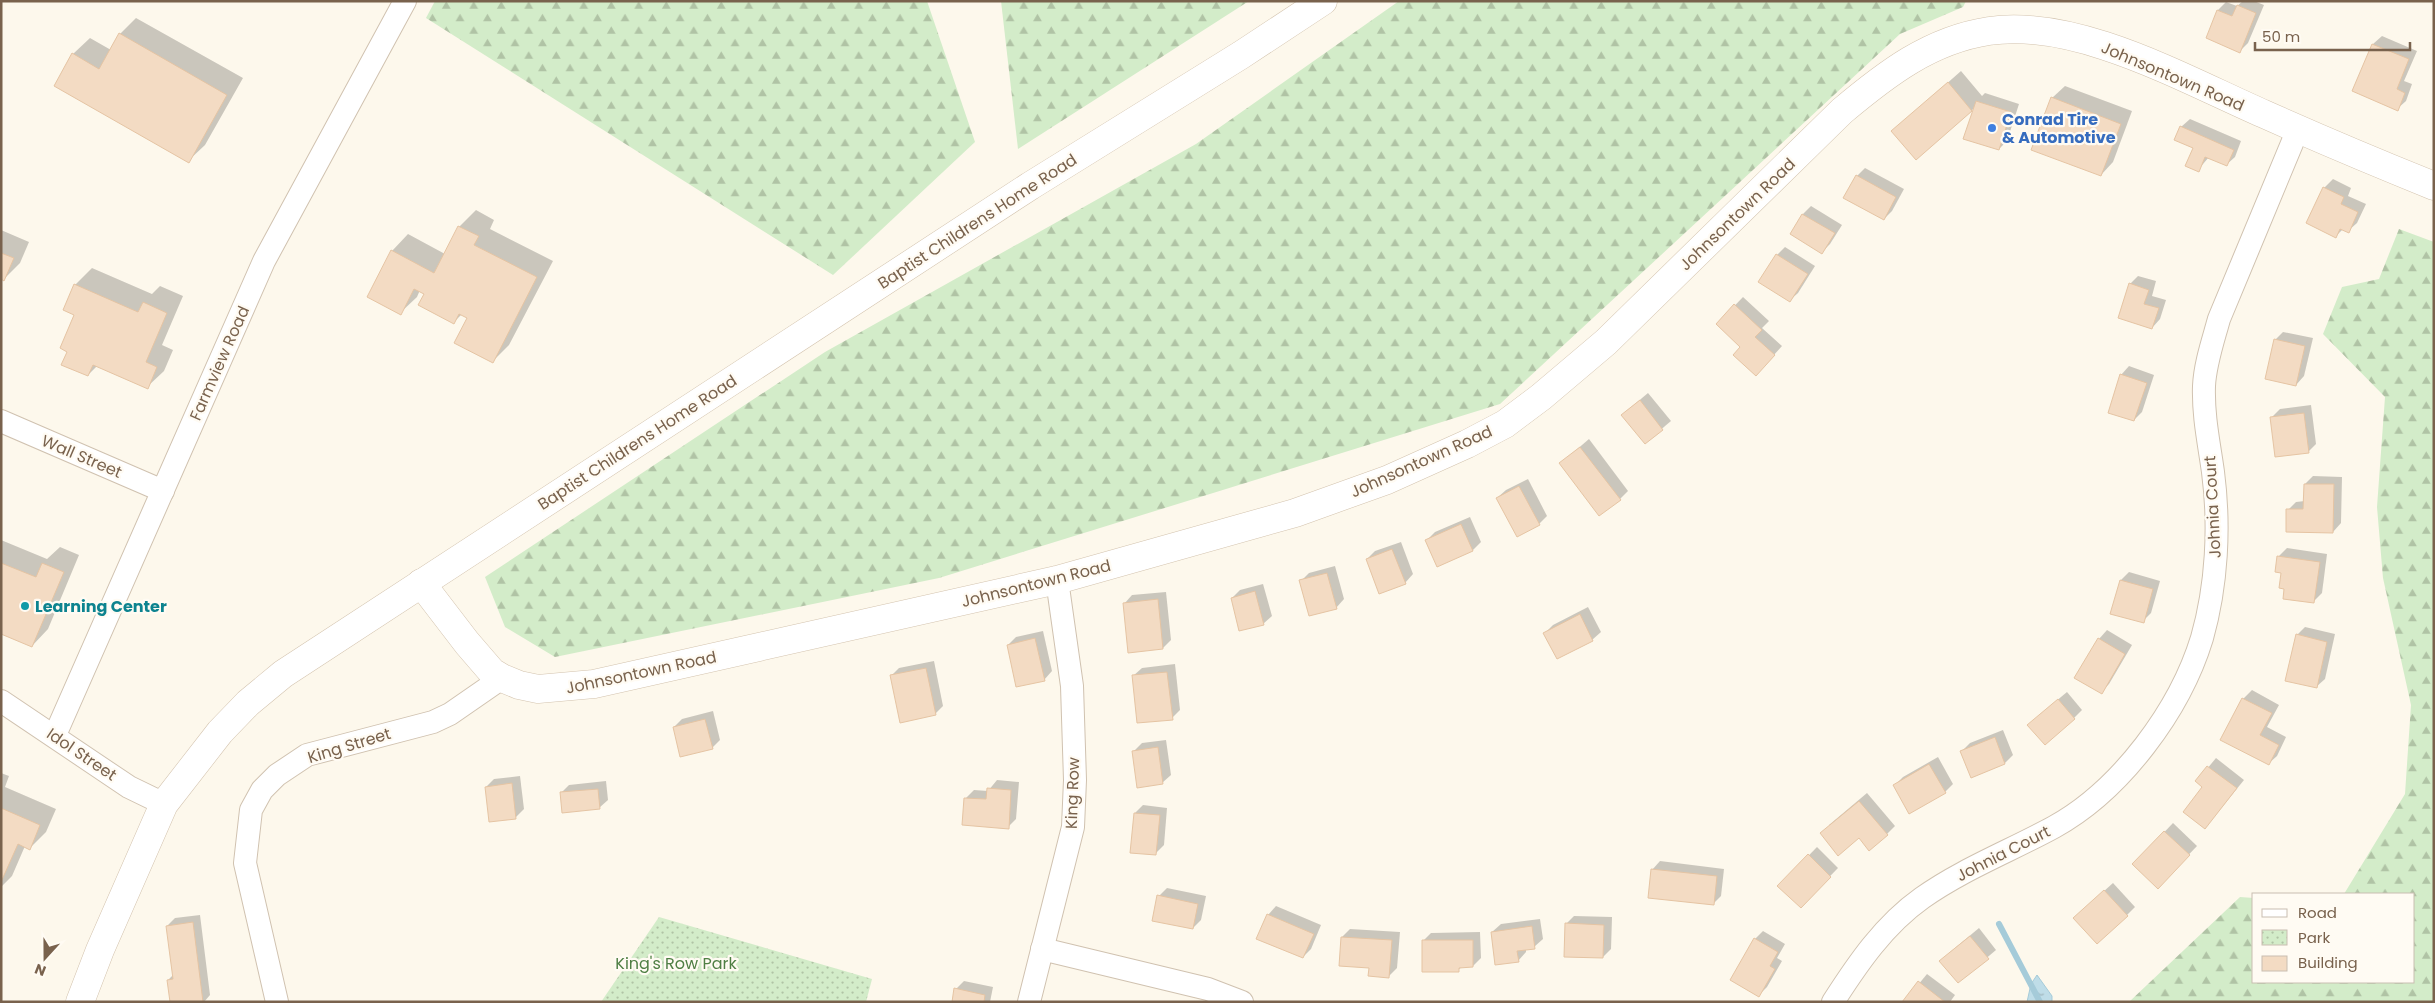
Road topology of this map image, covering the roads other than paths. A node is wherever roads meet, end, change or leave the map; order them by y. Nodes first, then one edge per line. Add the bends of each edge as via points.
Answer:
1 (405, 1) edge
2 (1323, 1) edge
3 (2298, 129) junction
4 (2434, 186) edge
5 (1, 421) edge
6 (163, 491) junction
7 (1057, 580) junction
8 (421, 582) junction
9 (502, 678) junction
10 (1, 701) edge
11 (55, 735) junction
12 (164, 804) junction
13 (1042, 949) junction
14 (80, 1002) edge
15 (277, 1002) edge
16 (1029, 1002) edge
17 (1242, 1002) edge
18 (1833, 1002) edge

1 - 6 street, Farmview Road via 264,261
2 - 8 street, Baptist Childrens Home Road via 1030,186
3 - 4 street, Johnsontown Road
3 - 7 street, Johnsontown Road via 2130,54 2072,36 1990,31 1953,39 1919,53 1878,80 1606,342 1542,398 1505,424 1387,480 1296,513
3 - 18 street, Johnia Court via 2219,319 2210,351 2204,385 2217,536 2213,589 2201,639 2187,677 2168,713 2125,768 2092,802 2055,826 1920,899 1880,935
5 - 6 street, Wall Street
6 - 11 street, Farmview Road
7 - 9 street, Johnsontown Road via 594,684 538,689
7 - 13 street, King Row via 1072,686 1074,818
8 - 9 street, Johnsontown Road via 467,643 492,672
8 - 12 street, Baptist Childrens Home Road via 283,674 248,703 220,732
9 - 15 street, King Street via 433,722 307,755 277,775 262,790 251,810 245,863
10 - 11 street, Idol Street
11 - 12 street, Idol Street via 129,786
12 - 14 street, Baptist Childrens Home Road
13 - 16 street, King Row
13 - 17 street via 1208,989

